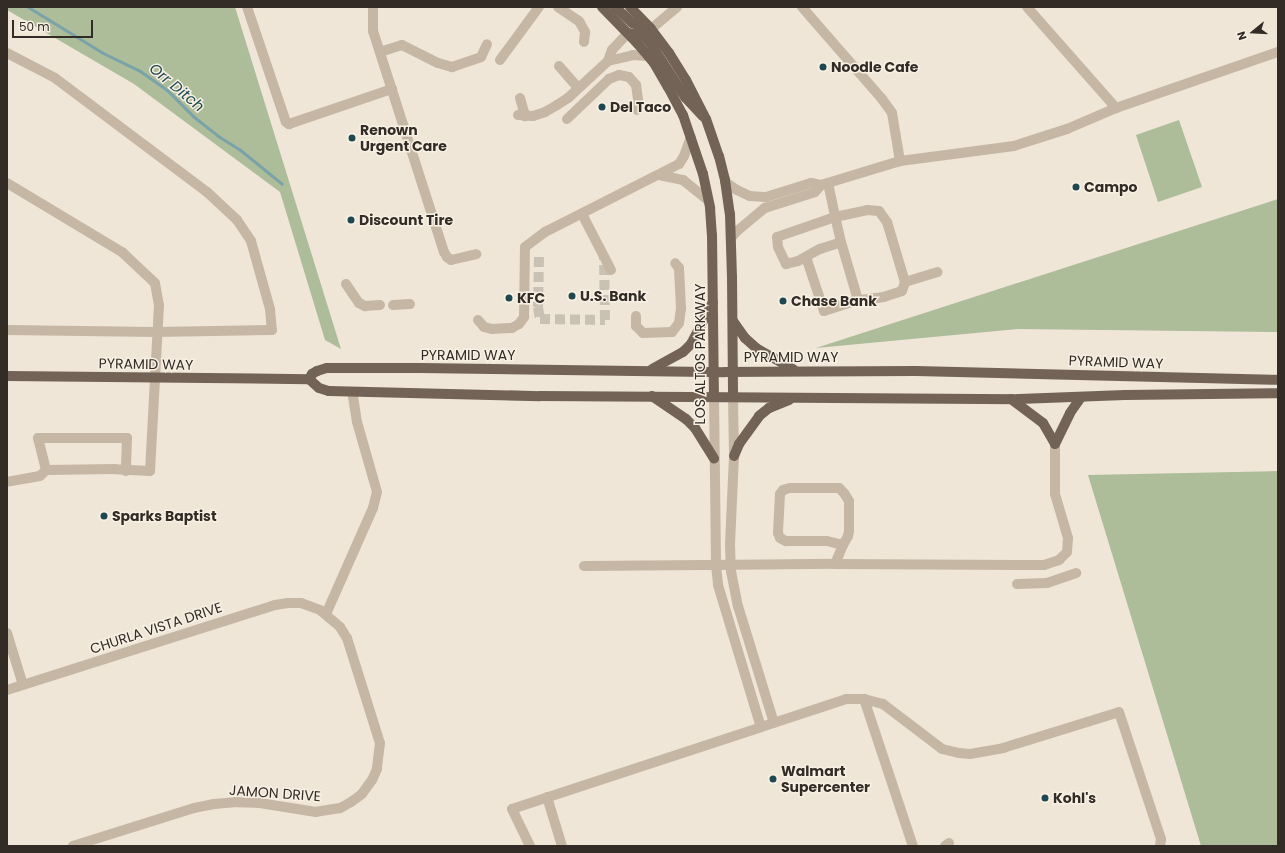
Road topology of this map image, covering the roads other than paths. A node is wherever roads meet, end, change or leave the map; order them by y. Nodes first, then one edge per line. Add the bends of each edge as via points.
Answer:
1 (247, 7) edge
2 (373, 7) edge
3 (539, 7) edge
4 (558, 7) edge
5 (602, 7) edge
6 (616, 7) edge
7 (630, 7) edge
8 (677, 7) edge
9 (802, 7) edge
10 (1027, 7) edge
11 (651, 29) junction
12 (628, 33) junction
13 (584, 42) dead end
14 (487, 44) dead end
15 (380, 52) junction
16 (1278, 52) edge
17 (7, 53) edge
18 (647, 56) junction
19 (500, 60) dead end
20 (608, 61) junction
21 (559, 66) dead end
22 (578, 88) junction
23 (392, 89) junction
24 (520, 98) dead end
25 (1116, 108) junction
26 (637, 110) dead end
27 (567, 119) dead end
28 (706, 119) junction
29 (691, 136) junction
30 (900, 161) junction
31 (659, 175) junction
32 (725, 182) junction
33 (7, 183) edge
34 (824, 184) junction
35 (708, 200) junction
36 (582, 214) junction
37 (835, 218) junction
38 (731, 238) junction
39 (841, 242) junction
40 (476, 254) dead end
41 (806, 257) junction
42 (675, 263) dead end
43 (611, 270) dead end
44 (938, 272) dead end
45 (905, 282) junction
46 (346, 284) dead end
47 (858, 300) junction
48 (714, 301) junction
49 (410, 304) dead end
50 (380, 305) dead end
51 (393, 305) dead end
52 (636, 316) dead end
53 (478, 320) dead end
54 (733, 321) junction
55 (7, 330) edge
56 (156, 332) junction
57 (649, 370) junction
58 (796, 371) junction
59 (714, 372) junction
60 (734, 372) junction
61 (7, 376) edge
62 (154, 377) junction
63 (309, 379) junction
64 (1278, 380) edge
65 (352, 392) junction
66 (1278, 393) edge
67 (652, 396) junction
68 (714, 397) junction
69 (734, 397) junction
70 (796, 397) junction
71 (1081, 397) junction
72 (1011, 399) junction
73 (1055, 444) junction
74 (734, 456) junction
75 (714, 458) junction
76 (46, 470) junction
77 (126, 471) junction
78 (7, 482) edge
79 (844, 545) junction
80 (834, 564) junction
81 (716, 565) junction
82 (731, 565) junction
83 (584, 566) dead end
84 (1076, 573) dead end
85 (1017, 584) dead end
86 (314, 607) joint
87 (326, 614) junction
88 (7, 633) edge
89 (23, 685) junction
90 (7, 690) edge
91 (864, 699) junction
92 (774, 723) junction
93 (761, 727) junction
94 (544, 798) junction
95 (73, 846) edge
96 (530, 846) edge
97 (557, 846) edge
98 (562, 846) edge
99 (913, 846) edge
100 (1160, 846) edge

1 - 23 street via 286,122 290,124
2 - 15 street via 373,28
3 - 19 street
4 - 13 street via 579,21 584,32
5 - 12 main road, LOS ALTOS PARKWAY
6 - 11 main road via 632,23
7 - 11 main road
8 - 11 street
9 - 30 street via 892,113
10 - 25 street
11 - 28 main road via 686,80
12 - 18 main road, LOS ALTOS PARKWAY
12 - 20 street via 612,50
12 - 28 main road via 643,35 692,106
14 - 15 street via 481,57 452,67 402,45
15 - 23 street
16 - 25 street
17 - 56 street via 55,78 207,192 237,220 251,241 270,309 272,330
18 - 20 street via 633,55
18 - 29 main road, LOS ALTOS PARKWAY via 668,87
20 - 22 street
21 - 22 street
22 - 24 street via 568,98 533,116 522,115
23 - 40 street via 447,257 458,260
25 - 30 street via 1067,129 1014,146
26 - 27 street via 636,85 629,77 619,75 609,79
28 - 32 main road
29 - 31 street via 679,164
29 - 35 main road, LOS ALTOS PARKWAY
30 - 34 street
31 - 35 street via 683,180
31 - 36 street
32 - 34 street via 737,190 760,198 811,183
32 - 38 main road
33 - 56 street via 122,252 155,282 159,305
34 - 37 street
34 - 38 street via 815,192 765,208
35 - 48 main road, LOS ALTOS PARKWAY
36 - 43 street
36 - 53 street via 545,232 525,247 524,317 519,324 512,328 492,329 484,327
37 - 39 street
37 - 41 street via 777,237 778,248 786,264
37 - 45 street via 867,210 879,211 887,222
38 - 54 main road
39 - 41 street
39 - 47 street
41 - 47 street via 824,311
42 - 52 street via 679,268 679,323 672,332 643,333 636,326
44 - 45 street
45 - 47 street via 902,291 884,297
46 - 50 street via 359,303 365,306
48 - 57 main road via 688,347 670,360
48 - 59 main road, LOS ALTOS PARKWAY
49 - 51 street
54 - 58 main road via 756,348
54 - 60 main road
55 - 56 street
56 - 62 street
57 - 59 main road, PYRAMID WAY
57 - 63 main road, PYRAMID WAY via 327,368 312,374
58 - 60 main road, PYRAMID WAY
58 - 64 main road, PYRAMID WAY via 1055,373
59 - 60 main road, PYRAMID WAY
59 - 68 main road, LOS ALTOS PARKWAY
60 - 69 main road
61 - 62 main road, PYRAMID WAY
62 - 63 main road, PYRAMID WAY
62 - 77 street via 150,471
63 - 65 main road, PYRAMID WAY via 320,388
65 - 67 main road, PYRAMID WAY
65 - 87 street via 357,422 377,492 373,508
66 - 71 main road, PYRAMID WAY
67 - 68 main road, PYRAMID WAY
67 - 75 main road via 686,419 695,428
68 - 69 main road, PYRAMID WAY
68 - 75 street, LOS ALTOS PARKWAY
69 - 70 main road, PYRAMID WAY
69 - 74 street
70 - 72 main road, PYRAMID WAY
70 - 74 main road via 768,408 759,416 739,444
71 - 72 main road, PYRAMID WAY
71 - 73 main road
72 - 73 main road via 1043,423
73 - 80 street via 1055,494 1068,538 1067,552 1059,560 1044,565 1011,566
74 - 82 street
75 - 81 street, LOS ALTOS PARKWAY
76 - 77 street
76 - 77 street via 38,438 127,438
76 - 78 street via 30,480
79 - 79 street via 849,531 850,501 838,488 783,490 780,494 780,538 786,541 827,541
79 - 80 street
80 - 82 street
81 - 82 street
81 - 83 street
81 - 93 street, LOS ALTOS PARKWAY via 724,607
82 - 92 street via 738,606
84 - 85 street via 1047,582
86 - 87 street, JAMON DRIVE
86 - 89 street, CHURLA VISTA DRIVE via 288,603 275,605
87 - 95 street, JAMON DRIVE via 347,638 377,732 380,756 377,769 362,794 352,802 316,812 260,803 214,804
88 - 89 street
89 - 90 street, CHURLA VISTA DRIVE
91 - 92 street via 846,699
91 - 99 street
91 - 100 street via 883,704 942,748 970,754 1003,748 1119,712 1160,839
92 - 93 street
93 - 94 street
94 - 96 street via 512,809
94 - 97 street
94 - 98 street

